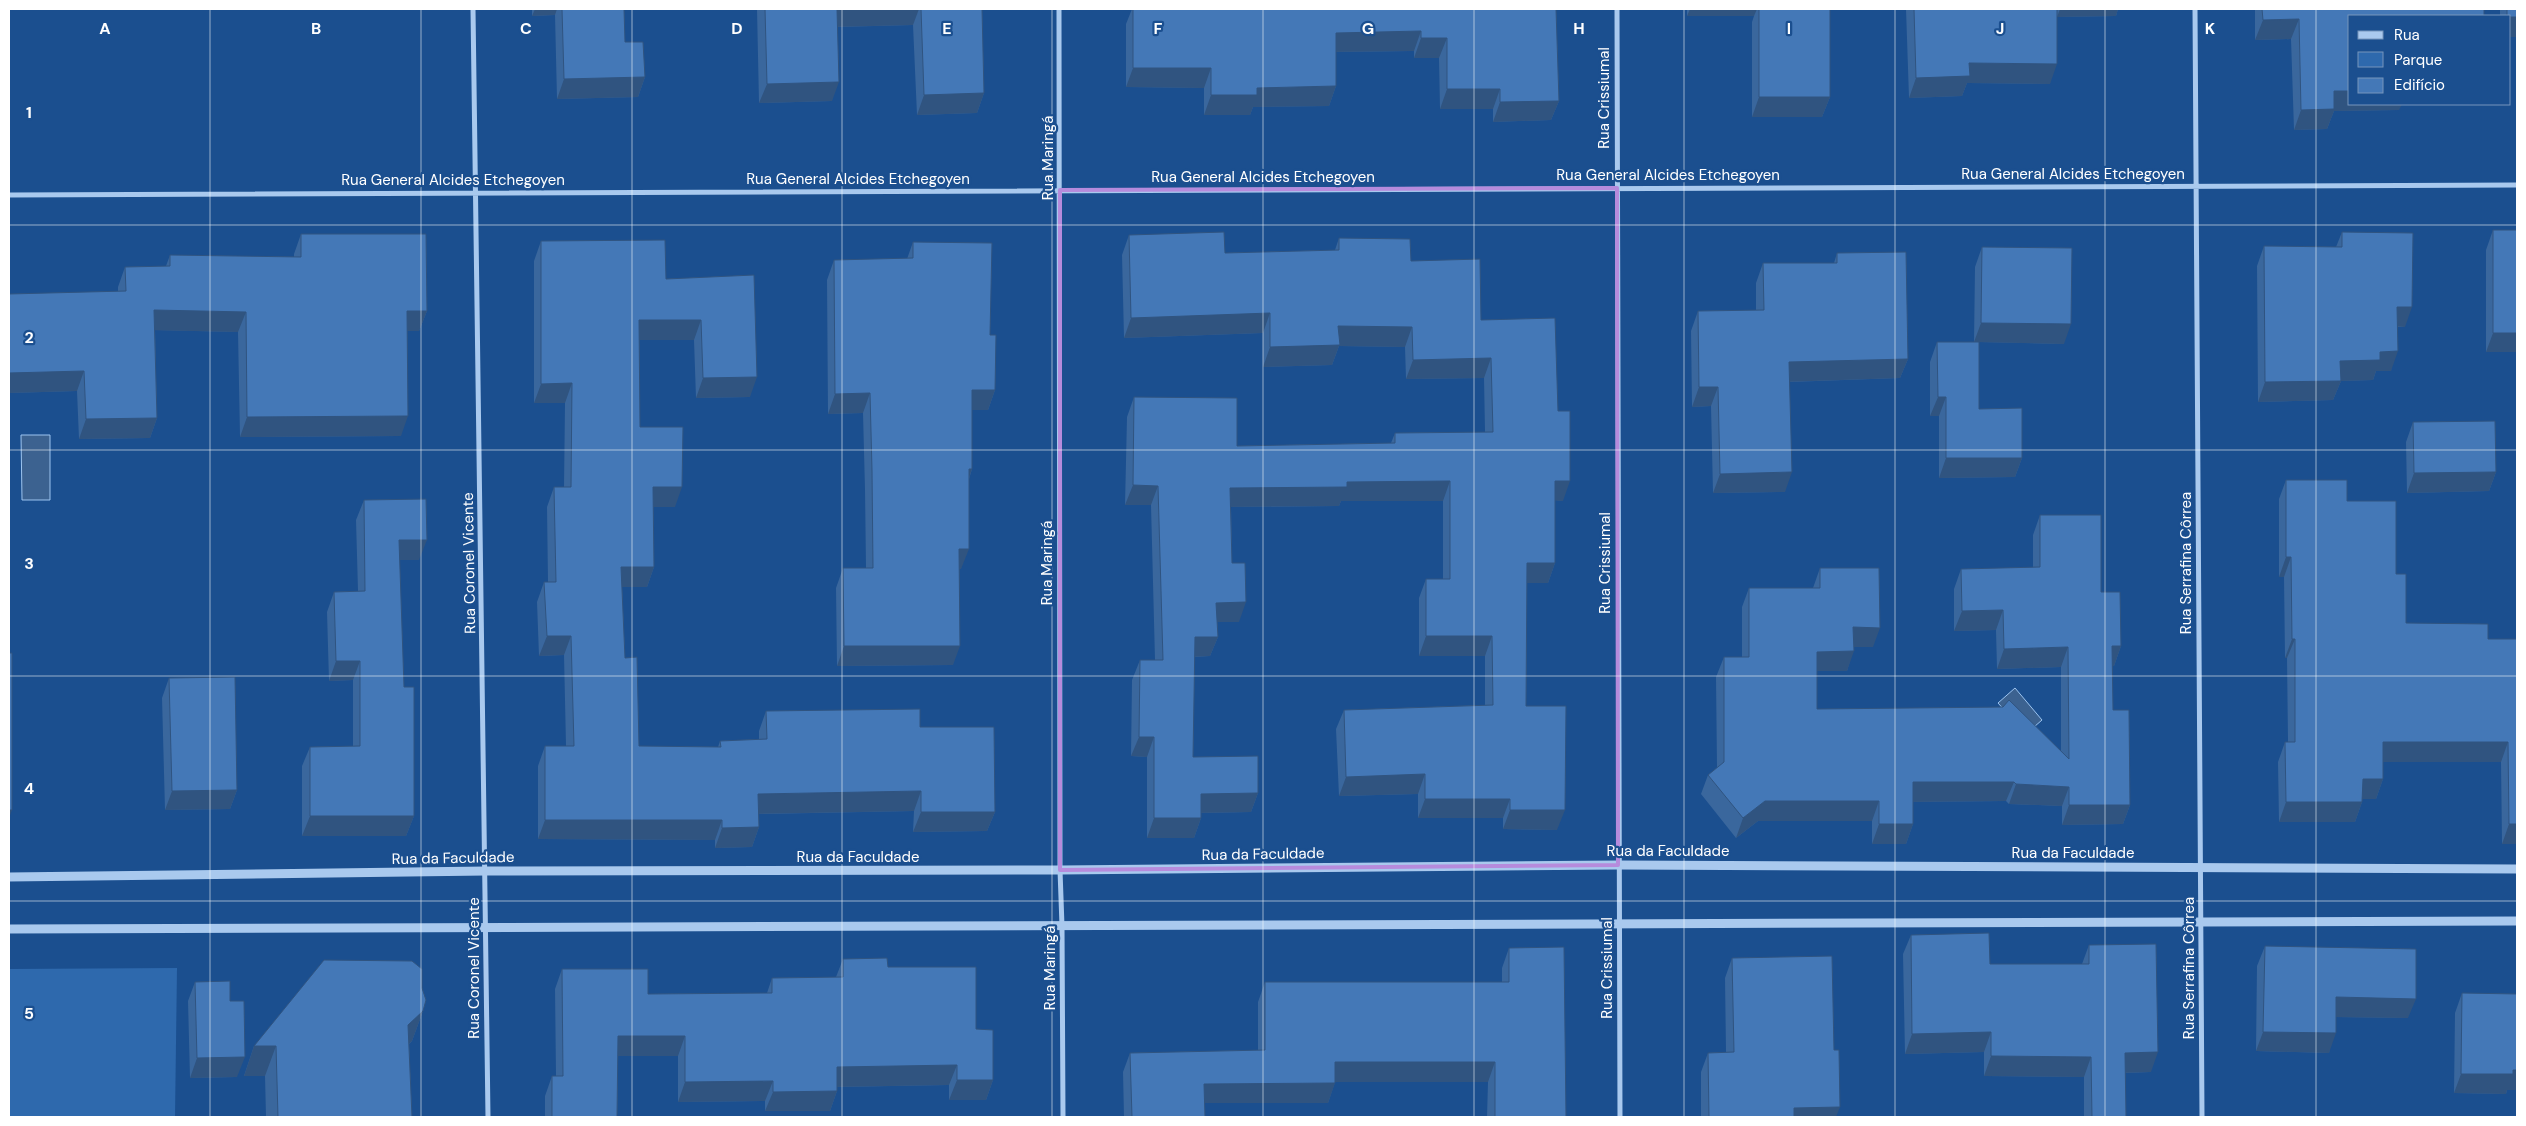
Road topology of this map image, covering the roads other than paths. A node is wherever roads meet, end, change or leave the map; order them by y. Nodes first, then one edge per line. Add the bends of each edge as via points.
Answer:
1 (473, 9) edge
2 (1059, 9) edge
3 (1617, 9) edge
4 (2195, 9) edge
5 (2517, 185) edge
6 (2196, 186) junction
7 (1617, 188) junction
8 (1060, 190) junction
9 (475, 193) junction
10 (9, 195) edge
11 (1618, 865) junction
12 (2200, 867) junction
13 (2517, 869) edge
14 (1060, 870) junction
15 (486, 871) junction
16 (9, 878) edge
17 (2517, 921) edge
18 (2201, 922) junction
19 (1620, 924) junction
20 (1062, 926) junction
21 (485, 927) junction
22 (9, 929) edge
23 (488, 1117) edge
24 (1063, 1117) edge
25 (1620, 1117) edge
26 (2202, 1117) edge

1 - 9 street, Rua Coronel Vicente
2 - 8 street, Rua Maringá
3 - 7 street, Rua Crissiumal
4 - 6 street, Rua Serrafina Côrrea
5 - 6 street, Rua General Alcides Etchegoyen
6 - 7 street, Rua General Alcides Etchegoyen
6 - 12 street, Rua Serrafina Côrrea
7 - 8 street, Rua General Alcides Etchegoyen
7 - 11 street, Rua Crissiumal
8 - 9 street, Rua General Alcides Etchegoyen
8 - 14 street, Rua Maringá
9 - 10 street, Rua General Alcides Etchegoyen
9 - 15 street, Rua Coronel Vicente
11 - 12 street, Rua da Faculdade
11 - 14 street, Rua da Faculdade
11 - 19 street, Rua Crissiumal
12 - 13 street, Rua da Faculdade
12 - 18 street, Rua Serrafina Côrrea
14 - 15 street, Rua da Faculdade
14 - 20 street, Rua Maringá
15 - 16 street, Rua da Faculdade
15 - 21 street, Rua Coronel Vicente
17 - 18 street
18 - 19 street
18 - 26 street, Rua Serrafina Côrrea
19 - 20 street
19 - 25 street, Rua Crissiumal
20 - 21 street
20 - 24 street, Rua Maringá
21 - 22 street
21 - 23 street, Rua Coronel Vicente

